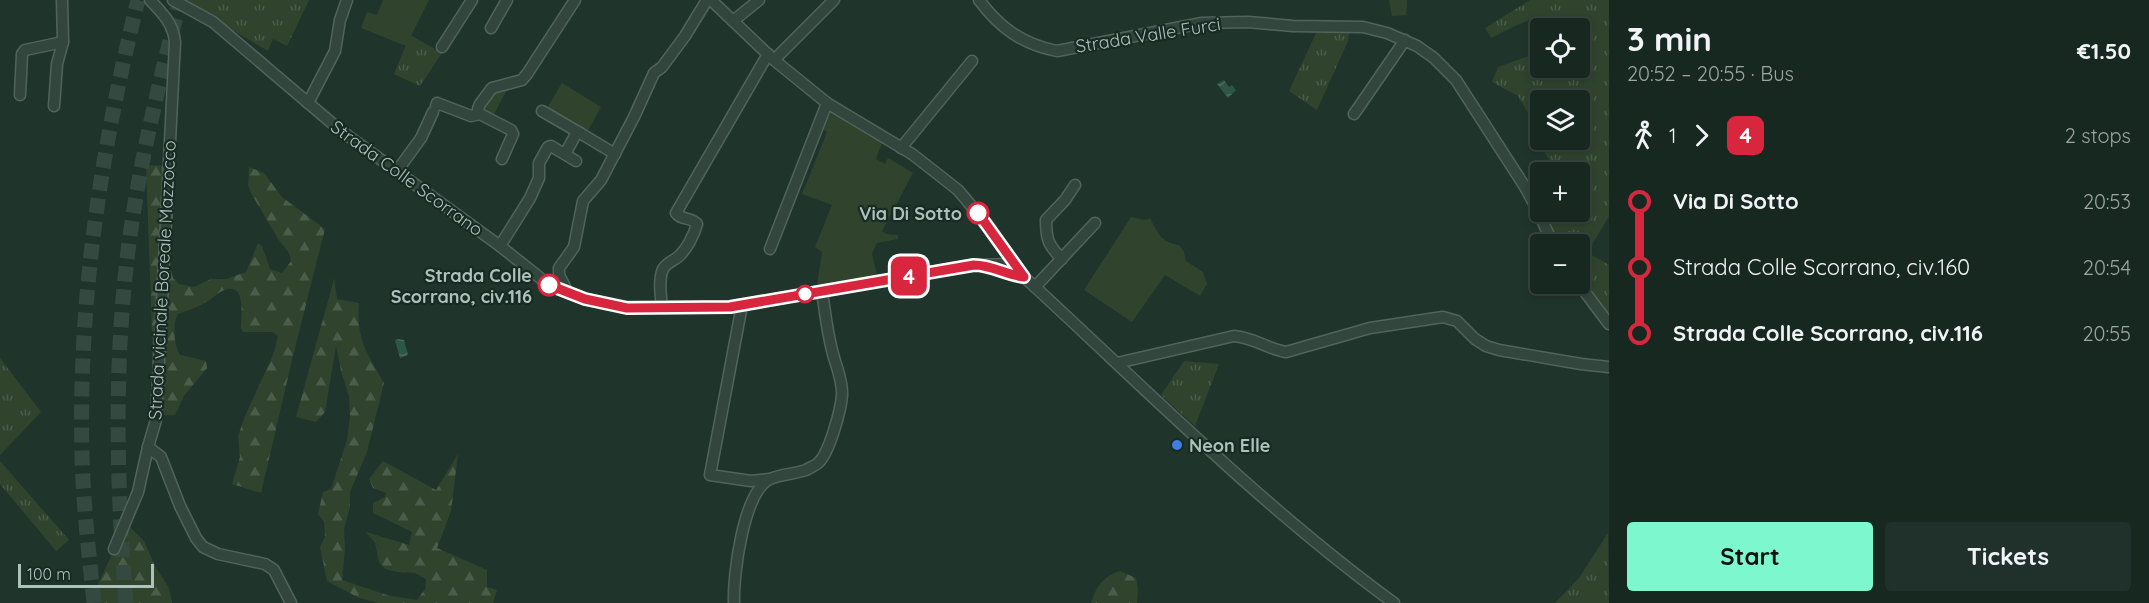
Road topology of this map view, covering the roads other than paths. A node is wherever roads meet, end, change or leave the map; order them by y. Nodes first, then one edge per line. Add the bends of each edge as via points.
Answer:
1 (62, 0) edge
2 (150, 0) edge
3 (173, 0) edge
4 (347, 0) edge
5 (472, 0) edge
6 (507, 0) edge
7 (575, 0) edge
8 (709, 0) edge
9 (759, 0) edge
10 (834, 0) edge
11 (979, 0) edge
12 (734, 21) junction
13 (491, 28) dead end
14 (1405, 40) junction
15 (63, 42) junction
16 (442, 47) dead end
17 (771, 57) junction
18 (972, 61) dead end
19 (20, 95) dead end
20 (308, 103) junction
21 (827, 103) junction
22 (54, 106) dead end
23 (542, 111) dead end
24 (480, 114) junction
25 (1354, 114) dead end
26 (579, 133) junction
27 (901, 148) junction
28 (565, 154) junction
29 (615, 154) junction
30 (502, 159) dead end
31 (576, 160) dead end
32 (397, 171) junction
33 (1075, 185) dead end
34 (1095, 223) dead end
35 (1548, 234) edge
36 (500, 246) junction
37 (770, 249) dead end
38 (1062, 259) junction
39 (1015, 264) junction
40 (986, 265) junction
41 (1024, 277) junction
42 (1035, 287) junction
43 (822, 292) junction
44 (568, 293) junction
45 (1586, 294) edge
46 (742, 305) junction
47 (662, 308) junction
48 (1609, 324) edge
49 (1117, 363) junction
50 (1609, 367) edge
51 (148, 447) junction
52 (770, 479) junction
53 (114, 549) dead end
54 (291, 603) edge
55 (734, 603) edge
56 (1394, 603) edge

1 - 15 street
2 - 51 street, Strada vicinale Boreale Mazzocco via 169,20 175,42 156,420
3 - 20 street, Strada Colle Scorrano via 213,22
4 - 20 street via 335,51
5 - 16 street
6 - 13 street
7 - 24 street via 522,80 492,88 480,104
8 - 12 street
8 - 29 street via 654,73
9 - 12 street
10 - 17 street
11 - 14 street, Strada Valle Furci via 1017,37 1036,47 1057,51 1220,22 1363,27
12 - 17 street
14 - 25 street
14 - 35 street, Strada Valle Furci via 1434,58 1456,80 1525,187
15 - 19 street via 25,50
15 - 22 street
17 - 21 street
17 - 47 street via 676,213 697,224 681,254 662,270
18 - 27 street
20 - 32 street, Strada Colle Scorrano
21 - 27 street
21 - 37 street
23 - 26 street
24 - 30 street via 513,134
24 - 32 street via 471,116 437,103 421,138
26 - 28 street
26 - 29 street
27 - 39 street via 958,190
28 - 31 street
28 - 36 street via 548,147 538,163 539,178 530,198
29 - 44 street via 601,180 583,201 574,247 559,268
32 - 36 street, Strada Colle Scorrano
33 - 38 street via 1047,220 1049,247
34 - 38 street
36 - 44 street, Strada Colle Scorrano via 549,285
38 - 42 street
39 - 40 street, Strada Colle Scorrano
39 - 41 street
40 - 41 street, Strada Colle Scorrano
40 - 43 street, Strada Colle Scorrano
41 - 42 street
42 - 49 street
43 - 46 street, Strada Colle Scorrano
43 - 52 street via 842,394 838,414 825,454 818,463 807,470
44 - 47 street, Strada Colle Scorrano via 606,305
45 - 48 street
46 - 47 street, Strada Colle Scorrano
46 - 52 street via 710,475 751,481
49 - 50 street via 1234,336 1286,352 1370,328 1443,316 1457,321 1486,346 1499,350
49 - 56 street via 1278,512
51 - 53 street, Strada vicinale Boreale Mazzocco via 138,492
51 - 54 street via 161,458 180,506 203,547 266,564 274,570
52 - 55 street via 753,501 742,536

